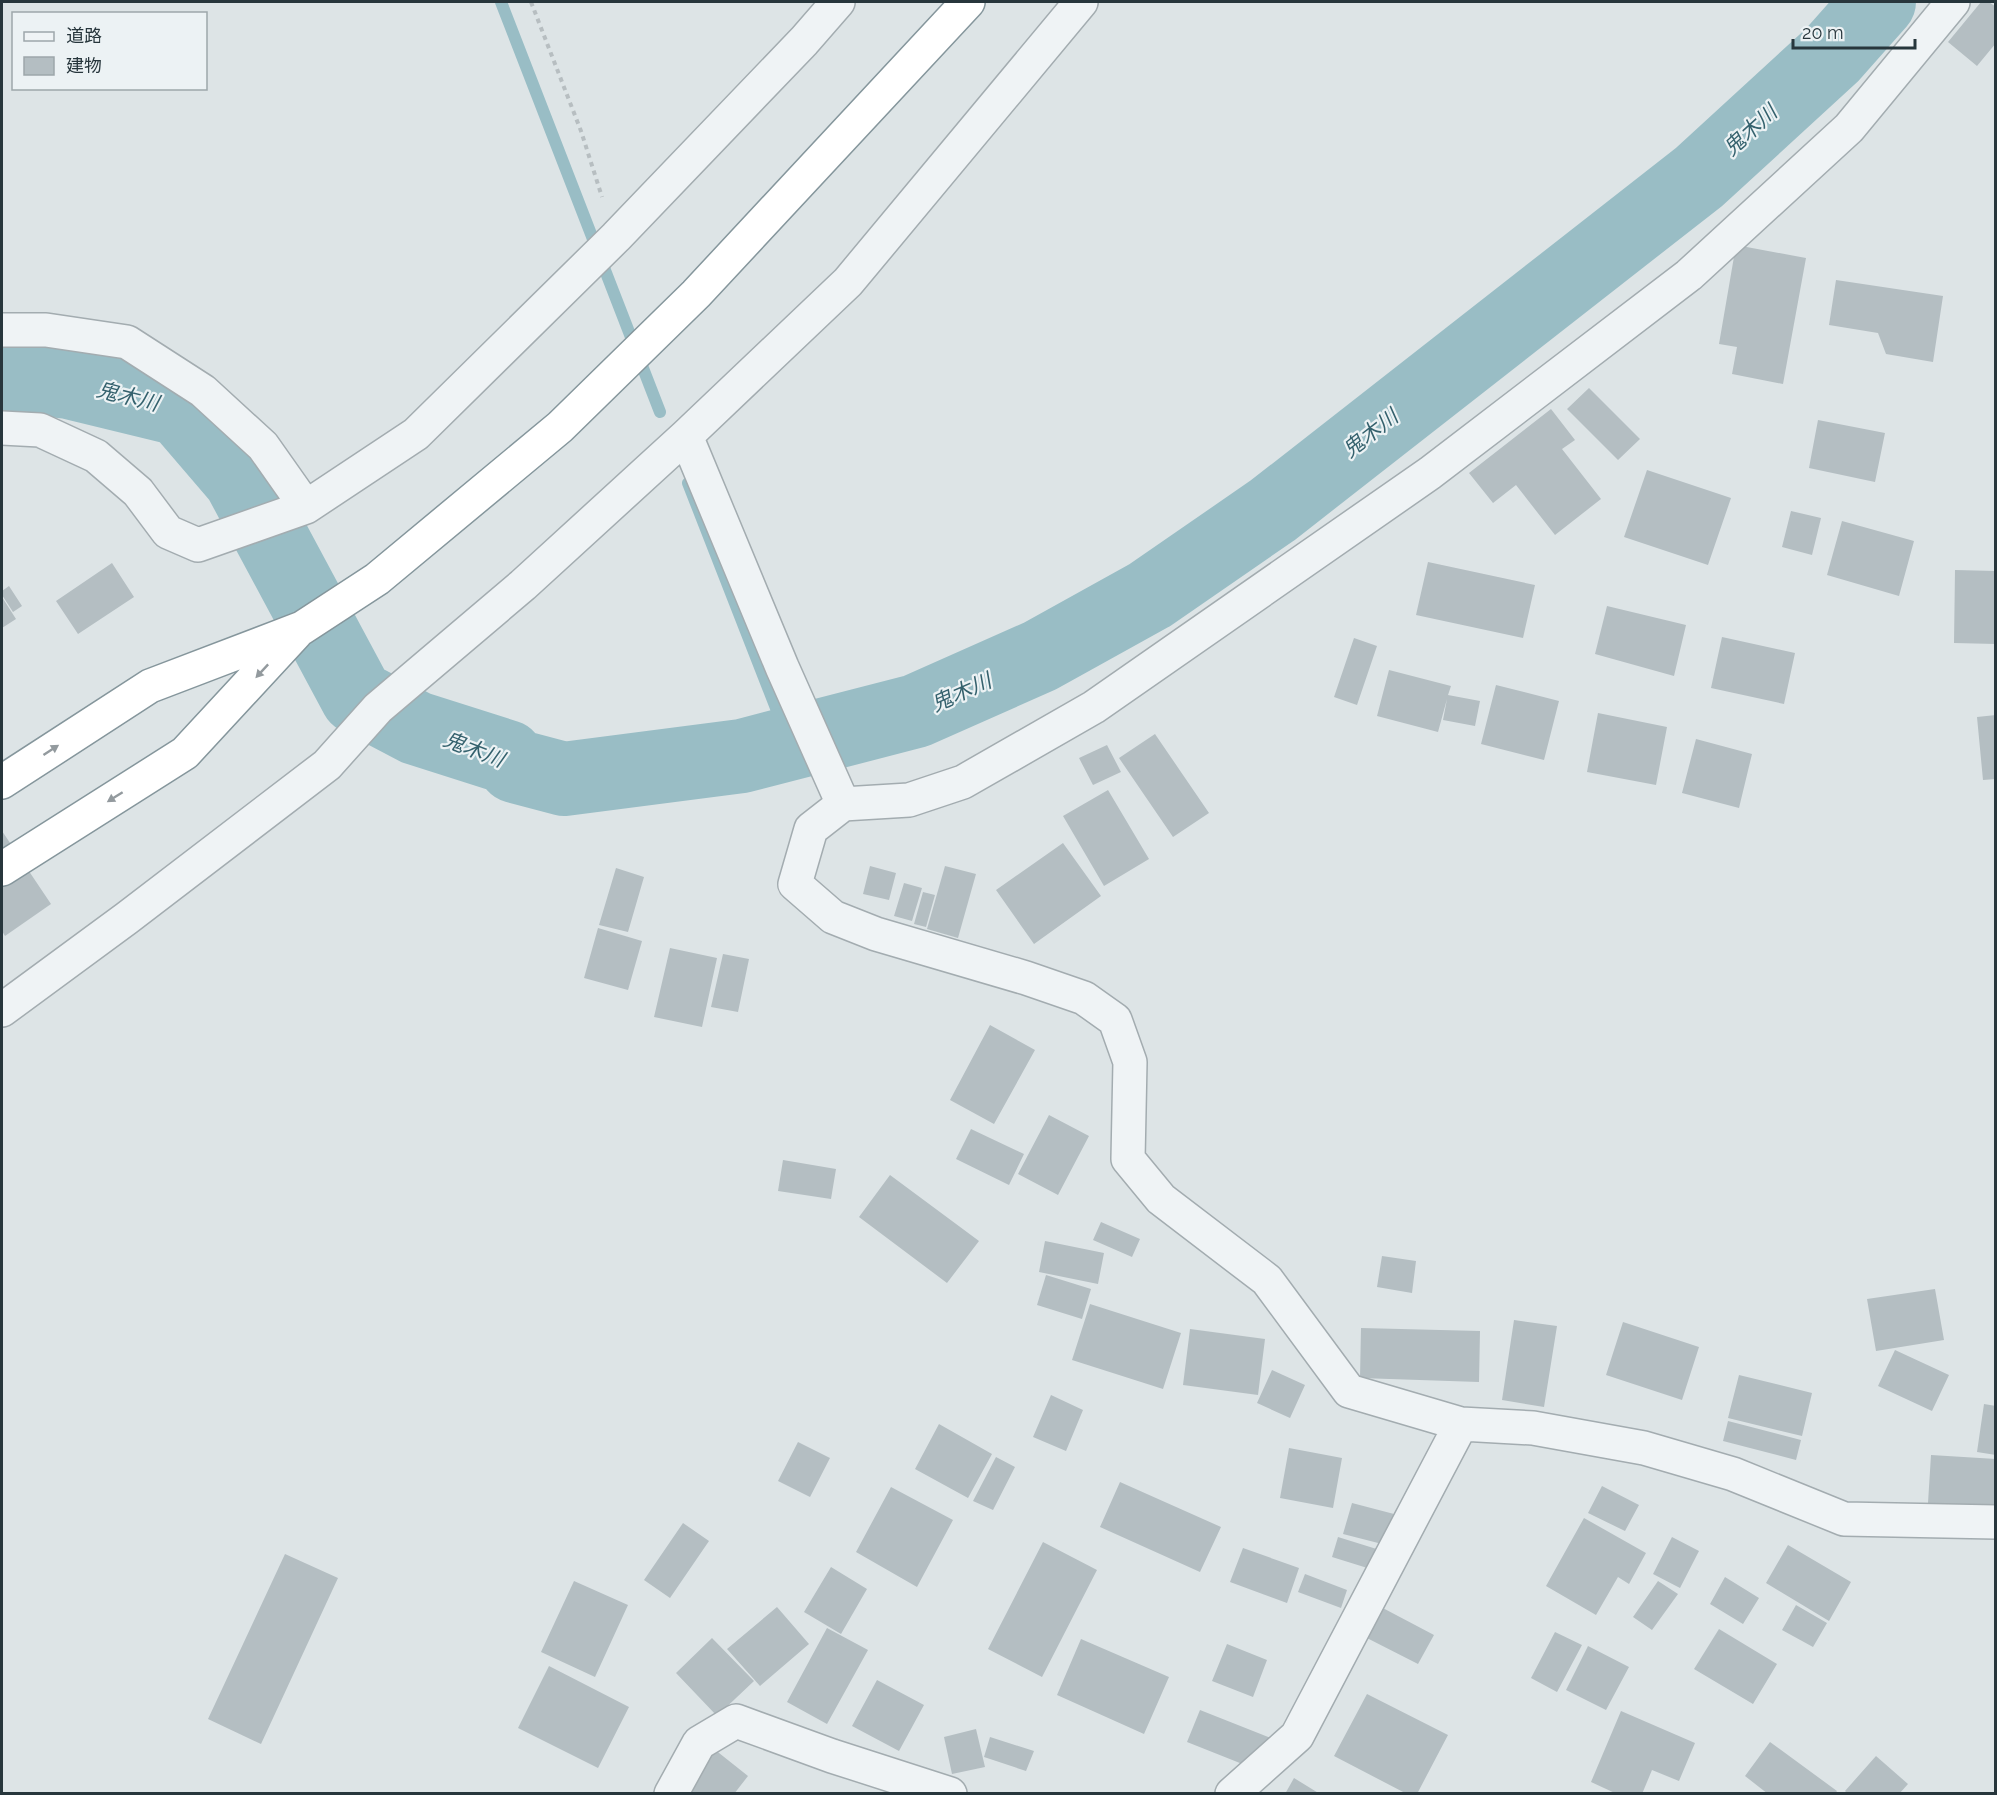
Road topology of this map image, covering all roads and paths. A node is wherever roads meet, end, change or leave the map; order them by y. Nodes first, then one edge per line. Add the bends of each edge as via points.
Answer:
1 (531, 2) edge
2 (838, 2) edge
3 (968, 2) edge
4 (1081, 2) edge
5 (1953, 2) edge
6 (616, 237) junction
7 (2, 330) edge
8 (2, 428) edge
9 (686, 436) junction
10 (306, 507) junction
11 (302, 628) junction
12 (2, 782) edge
13 (843, 802) junction
14 (2, 869) edge
15 (2, 1010) edge
16 (1461, 1424) junction
17 (1995, 1522) edge
18 (671, 1794) edge
19 (950, 1794) edge
20 (1232, 1794) edge

1 - 6 path via 581,131
2 - 6 street
3 - 11 highway via 696,294 560,427 378,579
4 - 9 street via 848,282
5 - 13 street via 1849,128 1689,275 1430,472 1094,708 963,782 909,800
6 - 10 street via 416,434
7 - 10 street via 46,330 126,342 203,392 263,446
8 - 10 street via 40,430 96,456 138,492 168,532 198,545
9 - 13 street
9 - 15 street via 523,585 378,708 327,765
12 -> 11 highway via 150,686
11 -> 14 highway via 185,753
13 - 16 street via 810,829 795,884 833,916 876,934 1084,998 1115,1020 1130,1062 1128,1159 1161,1199 1267,1280 1349,1391
16 - 17 street via 1533,1428 1644,1448 1733,1474 1844,1519
16 - 20 street via 1297,1736
18 - 19 street via 699,1743 736,1721

